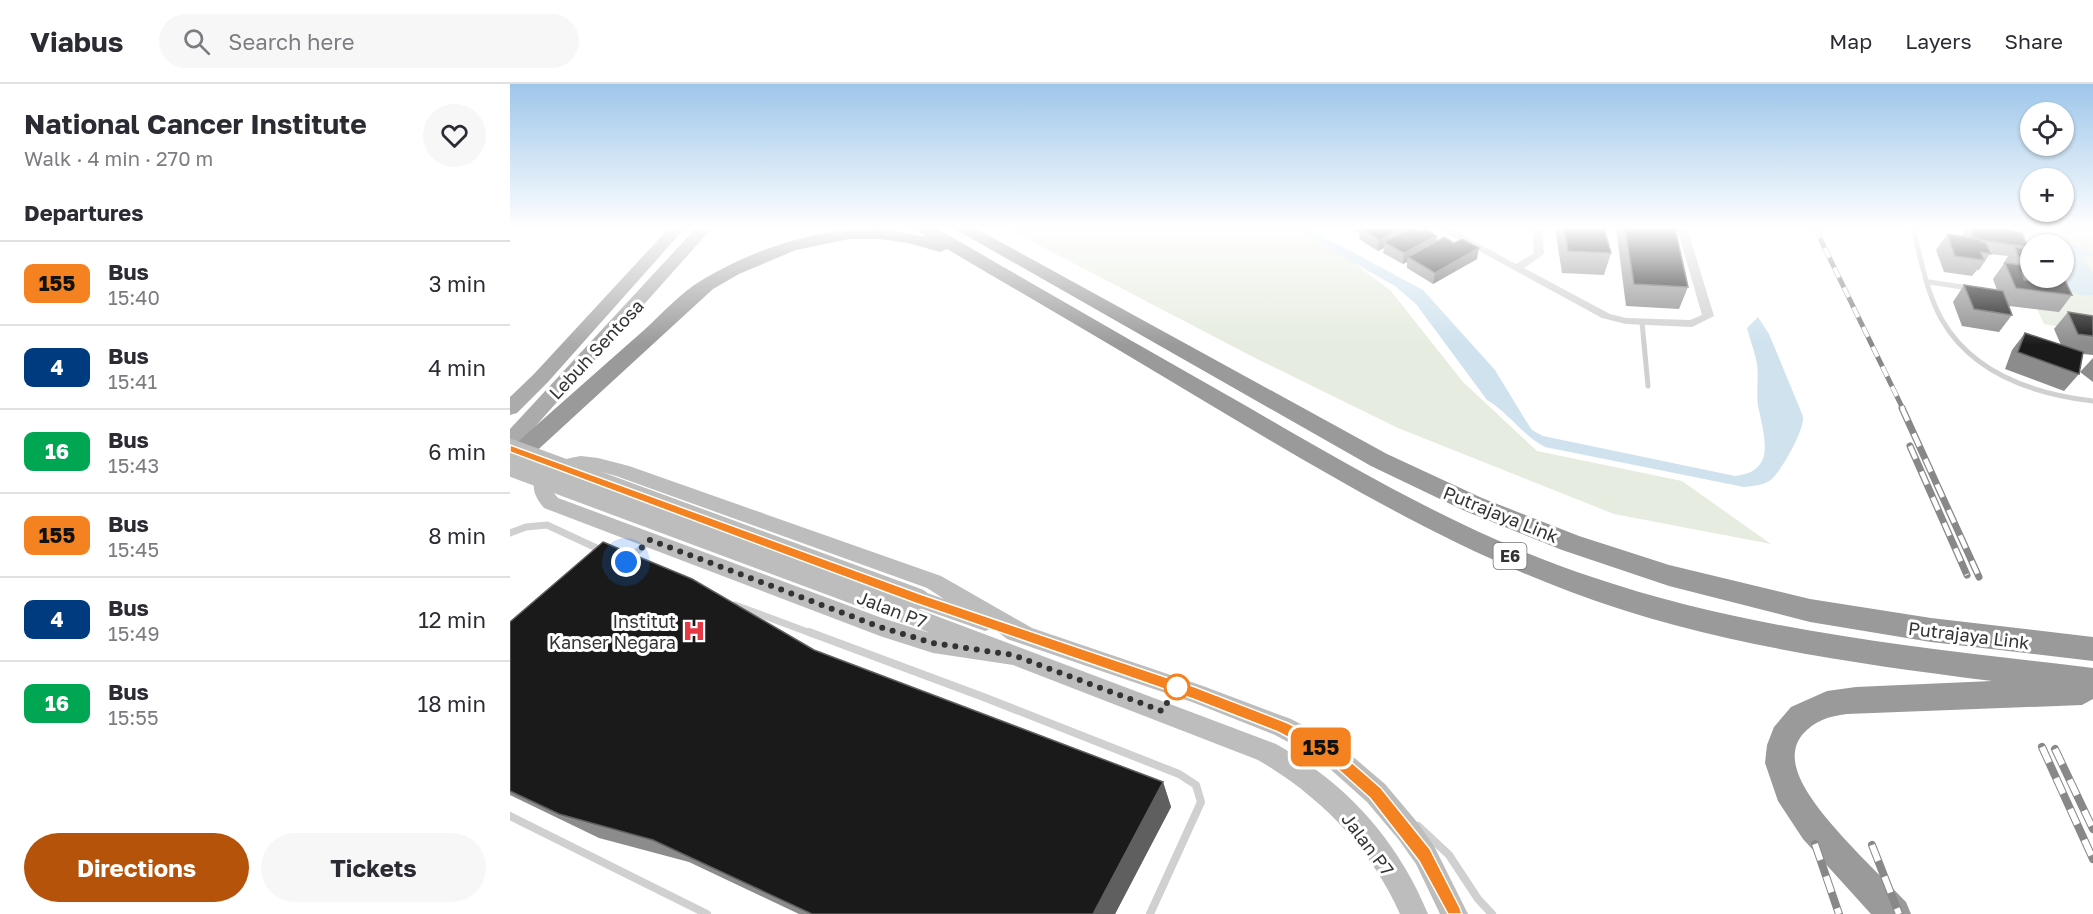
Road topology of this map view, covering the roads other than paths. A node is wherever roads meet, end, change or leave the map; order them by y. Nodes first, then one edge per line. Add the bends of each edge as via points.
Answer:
1 (643, 267) edge
2 (670, 267) edge
3 (741, 267) edge
4 (990, 267) edge
5 (1032, 267) edge
6 (1693, 267) edge
7 (1924, 267) edge
8 (1516, 268) edge
9 (1929, 282) junction
10 (1973, 288) edge
11 (1642, 321) junction
12 (563, 355) junction
13 (1648, 386) dead end
14 (510, 392) edge
15 (2093, 401) edge
16 (510, 408) edge
17 (510, 442) edge
18 (510, 449) edge
19 (510, 464) edge
20 (510, 533) edge
21 (650, 540) junction
22 (626, 562) junction
23 (637, 566) edge
24 (617, 569) edge
25 (723, 600) edge
26 (913, 606) junction
27 (1020, 646) junction
28 (2093, 649) edge
29 (2093, 681) edge
30 (2093, 692) edge
31 (1376, 793) junction
32 (510, 816) edge
33 (1449, 902) edge
34 (707, 914) edge
35 (1150, 914) edge
36 (1414, 914) edge
37 (1463, 914) edge
38 (1492, 914) edge
39 (1894, 914) edge

1 - 12 main road, Lebuh Sentosa
2 - 17 main road, Lebuh Sentosa
3 - 19 highway via 706,285
4 - 29 highway, Putrajaya Link / E6 via 1363,484 1468,539 1567,579 1693,619 1827,646
5 - 28 highway, Putrajaya Link / E6 via 1379,460 1587,549 1708,586 1804,609 1971,636
6 - 11 street via 1708,316 1692,324
7 - 9 lane
8 - 11 street via 1606,316
9 - 10 lane
9 - 15 lane via 1943,321 1967,352 1983,365 2044,394
11 - 13 lane
12 - 14 main road
12 - 16 main road, Lebuh Sentosa
18 - 26 street, Jalan P7, bridge
19 - 26 street, Jalan P7, bridge
20 - 22 lane via 547,525
21 - 22 lane
21 - 27 street via 880,627 933,643
21 - 27 street via 551,503 543,494 543,480 565,465 587,461 622,471 934,582
22 - 23 lane
22 - 24 lane
25 - 35 lane via 986,698 1179,774 1196,785 1201,802
26 - 27 street, Jalan P7
27 - 31 street, Jalan P7 via 1195,693 1283,727 1328,751
27 - 36 street, Jalan P7 via 1267,752 1304,774 1352,817 1384,861
30 - 39 highway via 1942,694 1833,702 1809,711 1789,728 1779,749 1781,770 1792,795 1812,824
31 - 33 street, Jalan P7 via 1425,855
31 - 38 lane via 1449,855
32 - 34 lane
33 - 37 street, Jalan P7

